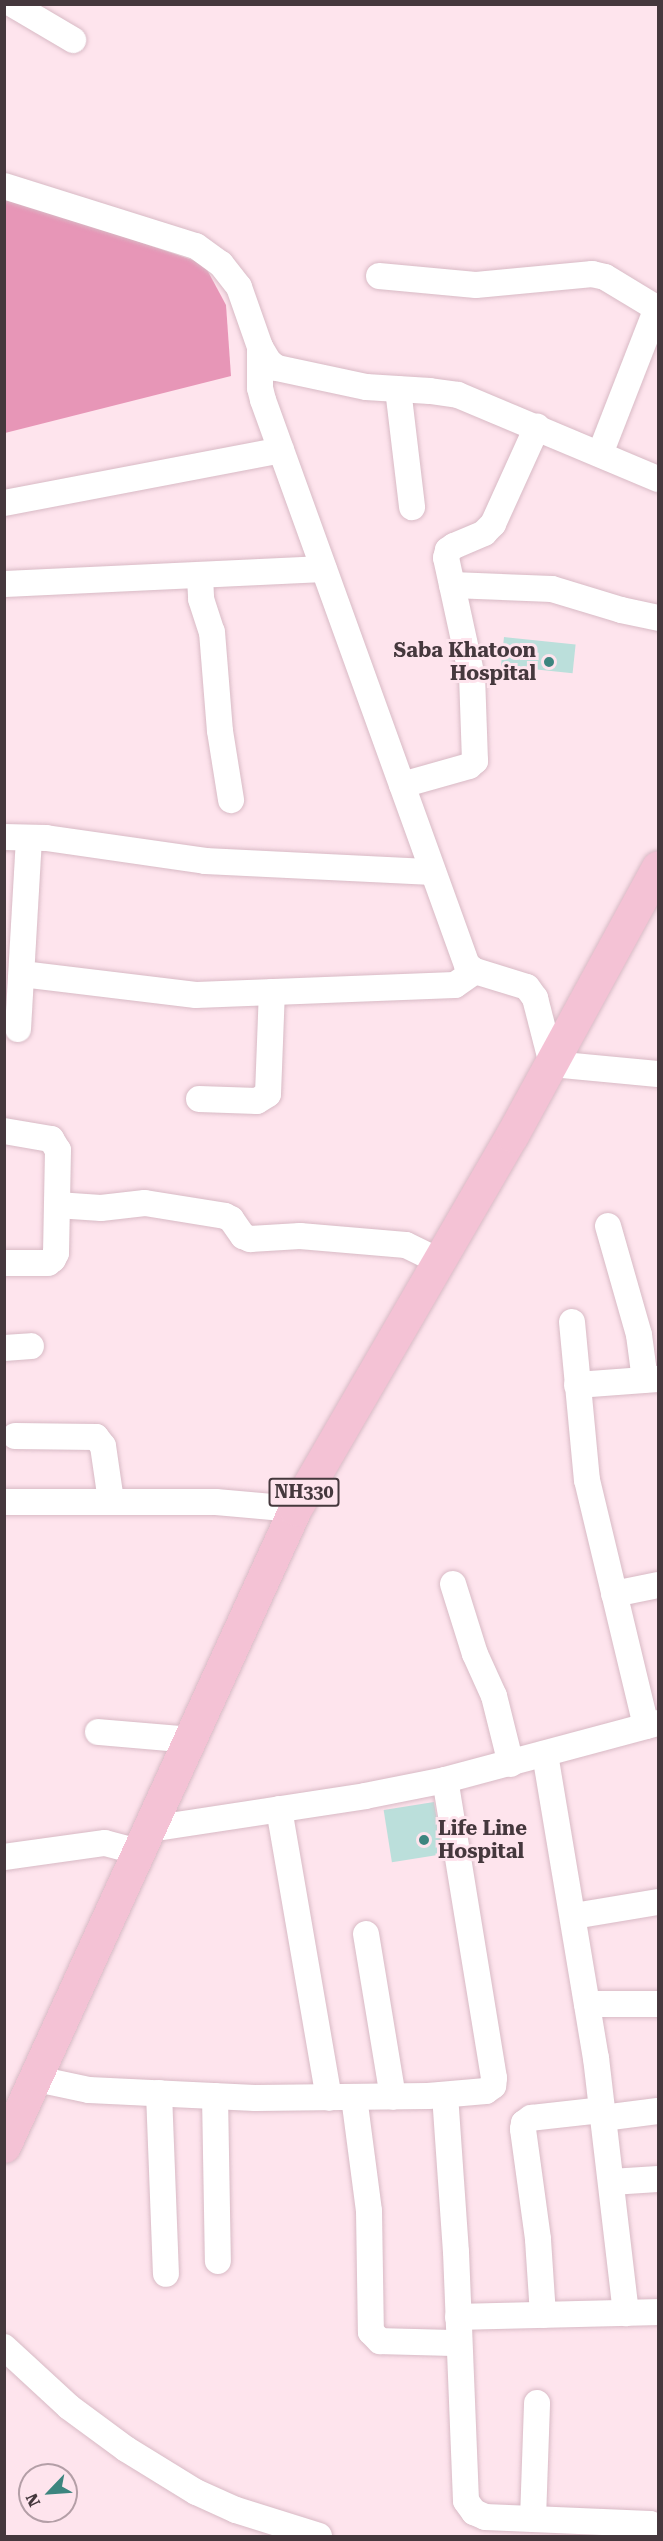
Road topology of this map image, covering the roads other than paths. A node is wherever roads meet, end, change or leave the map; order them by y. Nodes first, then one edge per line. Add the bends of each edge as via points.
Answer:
1 (12, 4) edge
2 (73, 40) dead end
3 (4, 186) edge
4 (379, 276) dead end
5 (658, 309) edge
6 (260, 347) junction
7 (398, 389) junction
8 (537, 427) junction
9 (281, 450) junction
10 (600, 454) junction
11 (658, 479) edge
12 (4, 503) edge
13 (412, 507) dead end
14 (324, 568) junction
15 (200, 577) junction
16 (5, 584) edge
17 (452, 585) junction
18 (658, 618) edge
19 (402, 785) junction
20 (231, 800) dead end
21 (17, 837) edge
22 (658, 867) edge
23 (433, 872) junction
24 (475, 971) junction
25 (22, 974) junction
26 (272, 992) junction
27 (18, 1029) dead end
28 (552, 1064) junction
29 (658, 1074) edge
30 (199, 1099) dead end
31 (4, 1131) edge
32 (57, 1205) junction
33 (608, 1226) dead end
34 (439, 1261) junction
35 (4, 1263) edge
36 (572, 1322) dead end
37 (31, 1346) dead end
38 (4, 1348) edge
39 (652, 1380) edge
40 (577, 1385) junction
41 (15, 1436) dead end
42 (111, 1501) junction
43 (4, 1502) edge
44 (295, 1509) junction
45 (453, 1584) dead end
46 (658, 1585) edge
47 (614, 1594) junction
48 (652, 1725) edge
49 (98, 1732) dead end
50 (191, 1740) junction
51 (545, 1754) junction
52 (511, 1764) junction
53 (445, 1780) junction
54 (279, 1809) junction
55 (145, 1840) junction
56 (4, 1857) edge
57 (658, 1902) edge
58 (574, 1916) junction
59 (366, 1934) dead end
60 (587, 2004) junction
61 (658, 2004) edge
62 (37, 2079) junction
63 (159, 2093) junction
64 (445, 2095) junction
65 (215, 2096) junction
66 (354, 2097) junction
67 (393, 2097) junction
68 (329, 2098) junction
69 (658, 2110) edge
70 (603, 2114) junction
71 (4, 2146) edge
72 (658, 2179) edge
73 (610, 2182) junction
74 (218, 2261) dead end
75 (166, 2274) dead end
76 (658, 2312) edge
77 (626, 2313) junction
78 (543, 2315) junction
79 (458, 2317) junction
80 (459, 2343) junction
81 (4, 2347) edge
82 (537, 2403) dead end
83 (532, 2519) junction
84 (658, 2527) edge
85 (319, 2536) edge

1 - 2 street
3 - 6 street via 196,246 221,264 239,287
4 - 5 street via 476,285 592,274 605,277
5 - 10 street
6 - 7 street via 278,368 366,387
6 - 9 street via 260,388
7 - 8 street via 458,395
7 - 13 street
8 - 10 street
8 - 17 street via 493,524 484,533 448,550
9 - 12 street
9 - 14 street
10 - 11 street
14 - 15 street
14 - 19 street
15 - 16 street
15 - 20 street via 201,599 212,632 220,731
17 - 18 street via 552,589
17 - 19 street via 472,677 475,761
19 - 23 street
21 - 23 street via 205,861
21 - 25 street
22 - 28 highway, NH330
23 - 24 street via 463,956
24 - 26 street via 455,985
24 - 28 street via 527,987 535,998
25 - 26 street via 186,994
25 - 27 street
26 - 30 street via 268,1094 256,1101
28 - 29 street
28 - 34 highway, NH330
31 - 32 street via 51,1140 57,1145
32 - 34 street via 101,1208 145,1203 225,1216 250,1239 300,1236 406,1245
32 - 35 street via 53,1259 48,1263
33 - 39 street
34 - 44 highway, NH330
36 - 40 street
37 - 38 street
39 - 40 street
40 - 47 street via 587,1480
41 - 42 street via 96,1437 103,1446
42 - 43 street
42 - 44 street via 240,1503
44 - 50 highway, NH330
45 - 52 street via 475,1654 494,1696
46 - 47 street
47 - 48 street
48 - 51 street
49 - 50 street
50 - 55 highway, NH330
51 - 52 street
51 - 58 street
52 - 53 street
53 - 54 street
53 - 64 street via 494,2078 493,2086 486,2091
54 - 55 street
54 - 68 street
55 - 56 street
55 - 62 highway, NH330
57 - 58 street
58 - 60 street
59 - 67 street
60 - 61 street
60 - 70 street
62 - 63 street via 89,2090
62 - 71 highway, NH330
63 - 65 street
63 - 75 street
64 - 67 street
64 - 79 street
65 - 68 street
65 - 74 street
66 - 67 street
66 - 68 street
66 - 80 street via 369,2211 371,2332 380,2341
69 - 70 street
70 - 73 street
70 - 78 street via 531,2118 524,2123
72 - 73 street
73 - 77 street
76 - 77 street
77 - 78 street
78 - 79 street
79 - 80 street
80 - 83 street via 466,2501 474,2512 485,2517
81 - 85 street via 69,2407 126,2449 196,2492 236,2510
82 - 83 street
83 - 84 street

